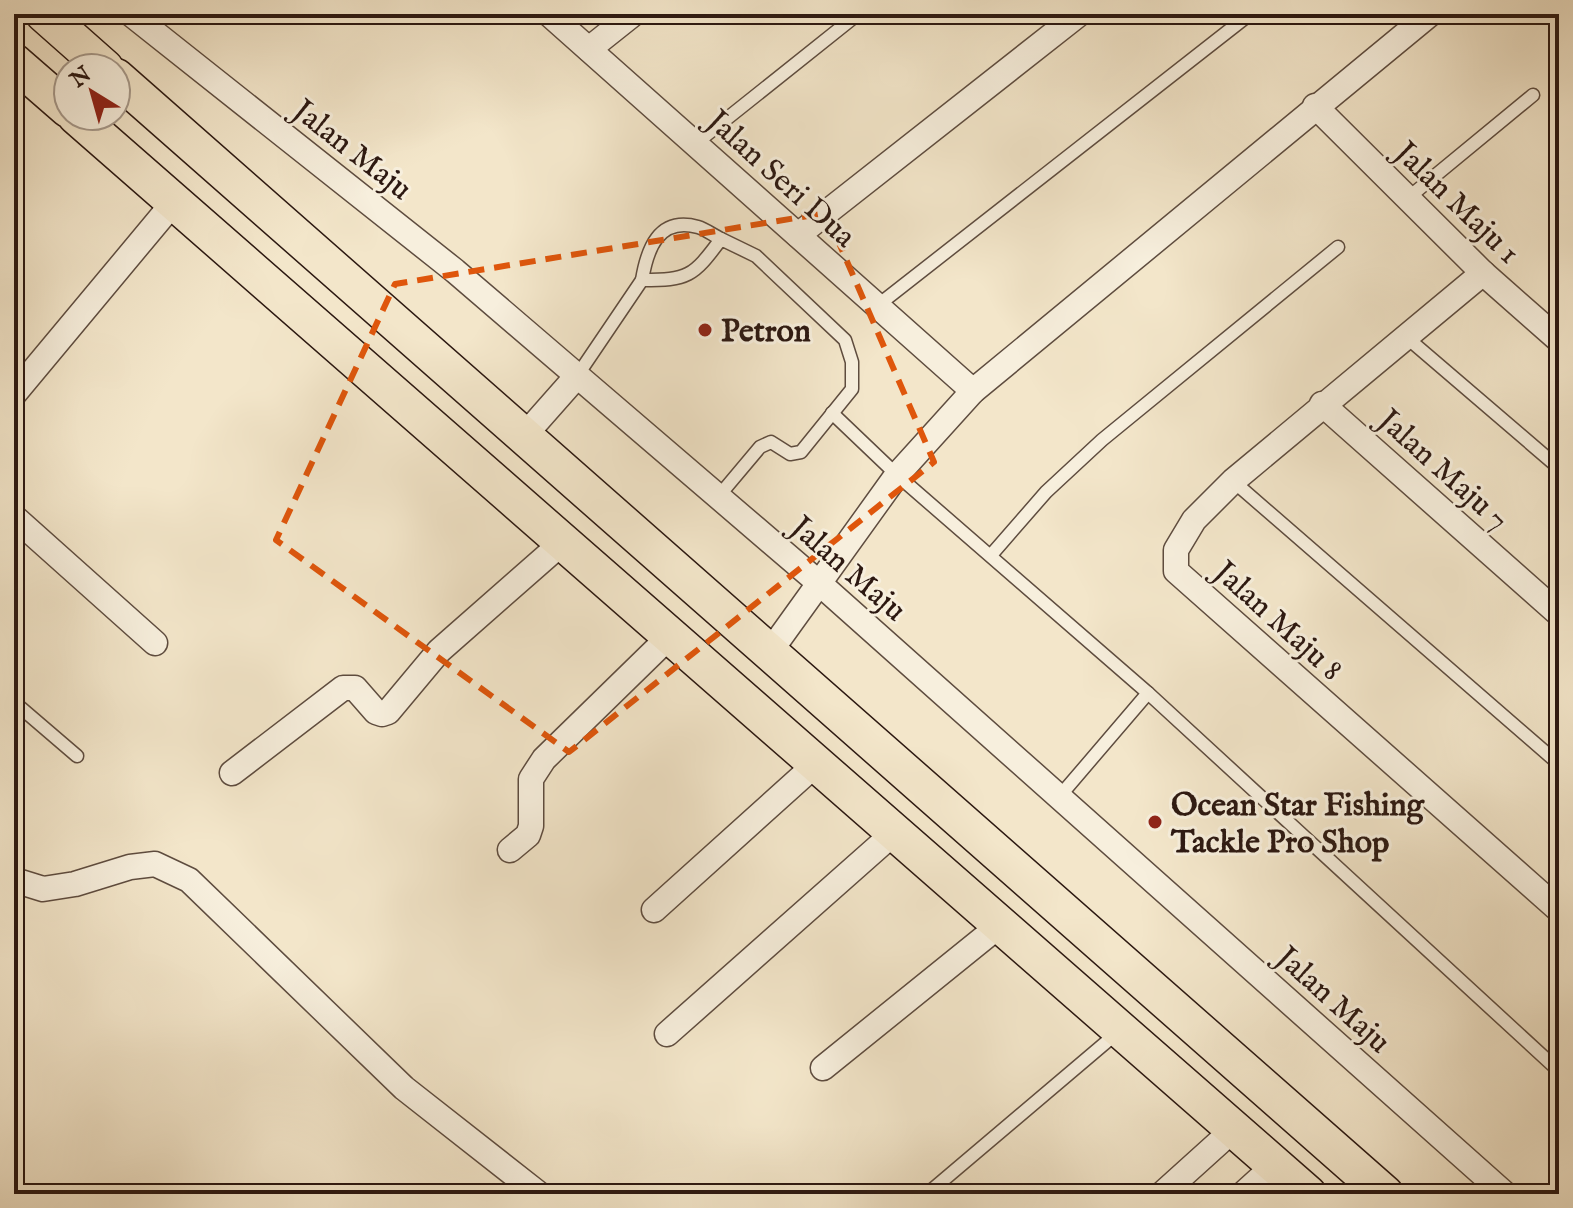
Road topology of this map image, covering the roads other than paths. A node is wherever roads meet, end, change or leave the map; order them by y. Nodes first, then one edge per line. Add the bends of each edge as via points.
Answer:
1 (44, 14) edge
2 (131, 14) edge
3 (549, 14) edge
4 (633, 14) edge
5 (858, 14) edge
6 (1079, 14) edge
7 (1250, 14) edge
8 (1430, 14) edge
9 (589, 49) junction
10 (87, 52) edge
11 (14, 62) edge
12 (132, 91) edge
13 (52, 95) edge
14 (1533, 95) dead end
15 (1315, 106) junction
16 (94, 132) edge
17 (695, 144) junction
18 (1408, 198) junction
19 (174, 202) junction
20 (798, 235) junction
21 (721, 239) junction
22 (1338, 247) dead end
23 (1483, 273) junction
24 (642, 280) junction
25 (877, 306) junction
26 (1405, 336) junction
27 (1559, 340) edge
28 (577, 376) junction
29 (973, 391) junction
30 (14, 394) edge
31 (1322, 404) junction
32 (832, 413) junction
33 (524, 436) junction
34 (1559, 468) edge
35 (897, 475) junction
36 (1233, 481) junction
37 (718, 497) junction
38 (14, 517) edge
39 (563, 542) junction
40 (992, 554) junction
41 (819, 583) junction
42 (1559, 614) edge
43 (666, 632) junction
44 (155, 643) dead end
45 (769, 653) junction
46 (1148, 693) junction
47 (14, 702) edge
48 (806, 754) junction
49 (77, 756) dead end
50 (1559, 764) edge
51 (232, 773) dead end
52 (1059, 797) junction
53 (895, 832) junction
54 (510, 850) dead end
55 (14, 880) edge
56 (654, 910) dead end
57 (1559, 910) edge
58 (1000, 925) junction
59 (1121, 1030) junction
60 (667, 1034) dead end
61 (823, 1068) dead end
62 (1559, 1071) edge
63 (1234, 1129) junction
64 (1275, 1165) junction
65 (539, 1194) edge
66 (927, 1194) edge
67 (1162, 1194) edge
68 (1243, 1194) edge
69 (1308, 1194) edge
70 (1385, 1194) edge
71 (1505, 1194) edge

1 - 10 main road
2 - 28 street, Jalan Maju via 455,271
3 - 9 street, Jalan Seri Dua
4 - 9 street
5 - 17 lane
6 - 20 street
7 - 25 lane
8 - 15 street
9 - 17 street, Jalan Seri Dua
11 - 13 main road
12 - 33 main road
14 - 18 lane
15 - 18 street, Jalan Maju 1
15 - 29 street
16 - 19 main road
17 - 20 street, Jalan Seri Dua
18 - 23 street, Jalan Maju 1
19 - 30 street
19 - 39 main road
20 - 25 street, Jalan Seri Dua
21 - 24 lane via 701,267 678,280
21 - 24 lane via 696,227 674,227 656,237
21 - 32 lane via 756,256 845,340 852,389
22 - 40 lane via 1102,440 1046,492
23 - 26 street, Jalan Maju 8
23 - 27 street, Jalan Maju 1
24 - 28 lane
25 - 29 street, Jalan Seri Dua
26 - 31 street, Jalan Maju 8
26 - 34 lane
28 - 33 street
28 - 37 street, Jalan Maju
29 - 35 street
31 - 36 street, Jalan Maju 8
31 - 42 street, Jalan Maju 7
32 - 35 lane
32 - 37 lane via 801,452 790,454 771,442 760,447
33 - 45 main road
35 - 40 lane
35 - 41 street
36 - 50 lane
36 - 57 street, Jalan Maju 8 via 1194,520 1176,550 1176,571
37 - 41 street, Jalan Maju
38 - 44 street
39 - 43 main road
39 - 51 street via 439,651 388,712 376,712 355,688 343,688
40 - 46 lane
41 - 45 street
41 - 52 street, Jalan Maju
43 - 45 main road via 718,661
43 - 48 main road
43 - 54 street via 544,759 531,779 528,835
45 - 48 main road via 755,691
45 - 70 main road
46 - 52 lane
46 - 62 lane
47 - 49 lane
48 - 53 main road
48 - 56 street
52 - 71 street, Jalan Maju
53 - 58 main road
53 - 60 street
55 - 65 street via 43,889 155,864 189,880 404,1088
58 - 59 main road
58 - 61 street
59 - 63 main road
59 - 66 lane
63 - 64 main road
63 - 67 street
64 - 68 street
64 - 69 main road

